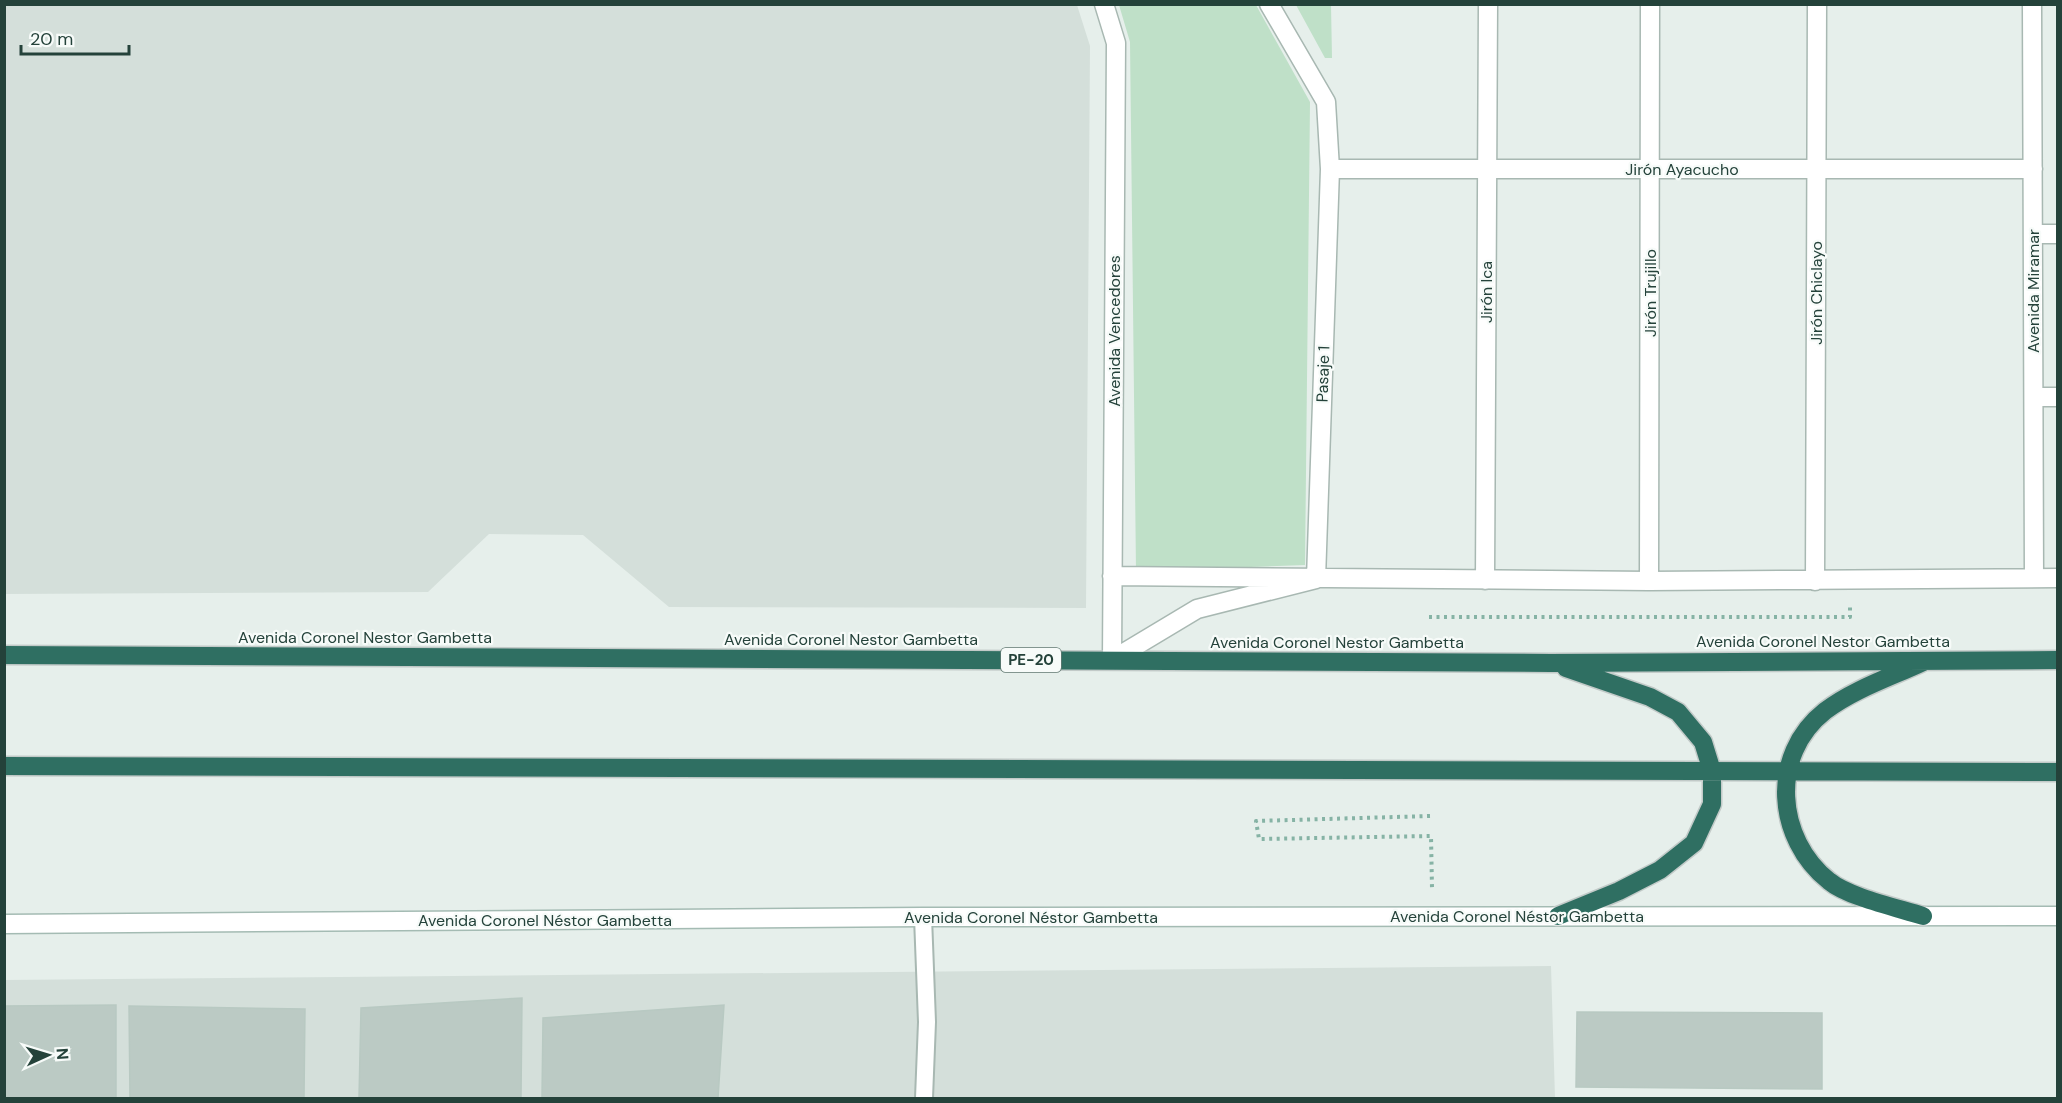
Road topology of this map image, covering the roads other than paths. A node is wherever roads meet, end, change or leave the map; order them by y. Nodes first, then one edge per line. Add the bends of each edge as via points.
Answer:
1 (1104, 4) edge
2 (1269, 4) edge
3 (1488, 4) edge
4 (1650, 4) edge
5 (1817, 4) edge
6 (2032, 4) edge
7 (1330, 169) junction
8 (1487, 169) junction
9 (1650, 169) junction
10 (1817, 169) junction
11 (2033, 169) junction
12 (2033, 234) junction
13 (2058, 234) edge
14 (2034, 397) junction
15 (2058, 397) edge
16 (1112, 576) junction
17 (2034, 578) junction
18 (2058, 578) edge
19 (1316, 579) junction
20 (1485, 580) junction
21 (1649, 581) junction
22 (1815, 581) junction
23 (4, 655) edge
24 (1931, 659) junction
25 (1112, 660) junction
26 (2058, 660) edge
27 (1551, 663) junction
28 (4, 766) edge
29 (1712, 771) junction
30 (1786, 771) junction
31 (2058, 772) edge
32 (1558, 916) junction
33 (1923, 916) junction
34 (2058, 916) edge
35 (923, 917) junction
36 (4, 924) edge
37 (924, 1098) edge

1 - 16 street, Avenida Vencedores via 1116,43
2 - 7 street, Pasaje 1 via 1326,102
3 - 8 street, Jirón Ica
4 - 9 street, Jirón Trujillo
5 - 10 street, Jirón Chiclayo
6 - 11 street, Avenida Miramar
7 - 8 street, Jirón Ayacucho
7 - 19 street, Pasaje 1
8 - 9 street, Jirón Ayacucho
8 - 20 street, Jirón Ica
9 - 10 street, Jirón Ayacucho
9 - 21 street, Jirón Trujillo
10 - 11 street, Jirón Ayacucho
10 - 22 street, Jirón Chiclayo
11 - 12 street, Avenida Miramar
12 - 13 street
12 - 14 street, Avenida Miramar
14 - 15 street
14 - 17 street, Avenida Miramar
16 - 19 street
16 - 25 street, Avenida Vencedores
17 - 18 street
17 - 22 street
19 - 20 street
19 - 25 street via 1197,609
20 - 21 street
21 - 22 street
23 - 25 highway, Avenida Coronel Nestor Gambetta / PE-20
24 - 26 highway, Avenida Coronel Nestor Gambetta / PE-20
24 - 27 highway, Avenida Coronel Nestor Gambetta / PE-20
24 - 30 highway via 1860,690 1824,712 1799,741
25 - 27 highway, Avenida Coronel Nestor Gambetta / PE-20
27 - 29 highway via 1650,697 1678,712 1703,742
28 - 29 highway
29 - 30 highway
29 - 32 highway via 1712,804 1694,843 1660,870
30 - 31 highway
30 - 33 highway via 1785,809 1801,852 1830,882 1869,900
32 - 33 street, Avenida Coronel Néstor Gambetta
32 - 35 street, Avenida Coronel Néstor Gambetta
33 - 34 street, Avenida Coronel Néstor Gambetta
35 - 36 street, Avenida Coronel Néstor Gambetta
35 - 37 lane via 927,1022

